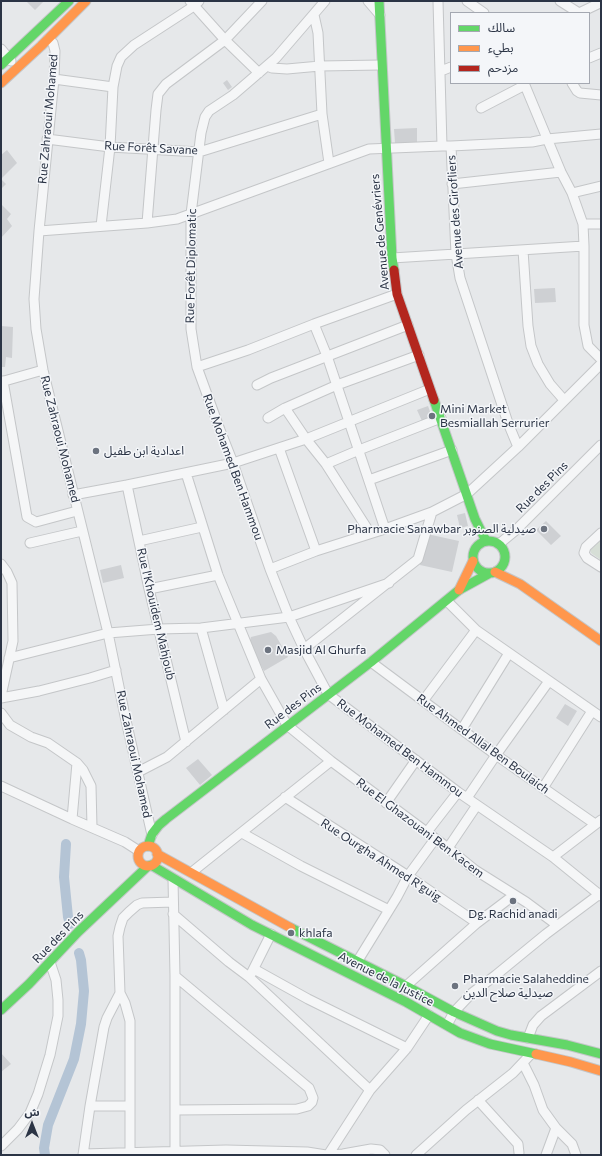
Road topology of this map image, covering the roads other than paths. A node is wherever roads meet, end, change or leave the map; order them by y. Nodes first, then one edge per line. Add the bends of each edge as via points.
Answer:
1 (69, 1) edge
2 (86, 1) edge
3 (262, 1) edge
4 (325, 1) edge
5 (368, 1) edge
6 (379, 1) edge
7 (438, 1) edge
8 (560, 1) edge
9 (471, 2) edge
10 (601, 2) edge
11 (194, 3) edge
12 (483, 12) edge
13 (577, 12) edge
14 (581, 12) edge
15 (314, 15) junction
16 (380, 15) junction
17 (48, 39) junction
18 (225, 40) junction
19 (1, 49) edge
20 (601, 53) edge
21 (9, 57) junction
22 (590, 58) edge
23 (1, 65) edge
24 (381, 65) junction
25 (267, 66) junction
26 (320, 66) junction
27 (450, 67) edge
28 (17, 68) junction
29 (441, 71) junction
30 (258, 73) junction
31 (54, 79) junction
32 (1, 83) edge
33 (525, 84) edge
34 (573, 84) edge
35 (113, 87) junction
36 (601, 95) edge
37 (481, 108) dead end
38 (322, 114) junction
39 (601, 134) edge
40 (47, 139) junction
41 (547, 139) junction
42 (447, 146) junction
43 (110, 147) junction
44 (153, 149) junction
45 (386, 149) junction
46 (199, 152) junction
47 (329, 163) junction
48 (561, 172) junction
49 (452, 184) junction
50 (601, 186) edge
51 (572, 193) junction
52 (190, 214) junction
53 (147, 222) junction
54 (583, 224) junction
55 (601, 224) edge
56 (102, 226) junction
57 (39, 231) junction
58 (584, 246) junction
59 (524, 250) junction
60 (456, 254) junction
61 (392, 258) junction
62 (397, 294) junction
63 (314, 324) junction
64 (408, 325) junction
65 (419, 355) junction
66 (327, 356) junction
67 (601, 359) edge
68 (601, 364) edge
69 (198, 367) junction
70 (43, 370) junction
71 (2, 381) edge
72 (257, 385) dead end
73 (337, 385) junction
74 (430, 388) junction
75 (564, 400) junction
76 (285, 408) junction
77 (268, 418) dead end
78 (441, 418) junction
79 (349, 421) junction
80 (306, 439) junction
81 (601, 445) edge
82 (518, 447) junction
83 (279, 448) junction
84 (359, 450) junction
85 (452, 450) junction
86 (233, 463) junction
87 (326, 464) junction
88 (186, 473) junction
89 (370, 480) junction
90 (127, 486) junction
91 (467, 494) junction
92 (73, 495) junction
93 (77, 511) junction
94 (432, 512) junction
95 (202, 528) junction
96 (385, 529) junction
97 (82, 530) junction
98 (370, 533) junction
99 (601, 533) edge
100 (139, 541) junction
101 (486, 541) junction
102 (30, 543) dead end
103 (499, 544) junction
104 (316, 551) junction
105 (473, 561) junction
106 (504, 563) junction
107 (1, 564) edge
108 (601, 567) edge
109 (270, 569) junction
110 (492, 573) junction
111 (218, 575) junction
112 (388, 583) junction
113 (520, 584) junction
114 (149, 589) junction
115 (459, 590) junction
116 (447, 601) junction
117 (289, 617) junction
118 (238, 624) junction
119 (201, 628) junction
120 (159, 629) junction
121 (476, 630) junction
122 (108, 633) junction
123 (601, 641) edge
124 (304, 650) junction
125 (509, 653) junction
126 (9, 658) junction
127 (371, 662) junction
128 (116, 670) junction
129 (261, 679) junction
130 (549, 681) junction
131 (328, 694) junction
132 (1, 696) edge
133 (423, 701) junction
134 (224, 710) junction
135 (592, 711) junction
136 (1, 713) edge
137 (601, 717) edge
138 (288, 725) junction
139 (462, 729) junction
140 (186, 742) junction
141 (496, 755) junction
142 (416, 760) junction
143 (331, 761) junction
144 (77, 763) junction
145 (138, 772) junction
146 (1, 786) edge
147 (543, 788) junction
148 (458, 792) junction
149 (285, 797) junction
150 (467, 798) junction
151 (386, 803) junction
152 (477, 805) junction
153 (72, 819) junction
154 (598, 822) edge
155 (92, 827) junction
156 (426, 832) junction
157 (242, 833) junction
158 (152, 835) junction
159 (435, 839) junction
160 (448, 848) junction
161 (143, 849) junction
162 (157, 854) junction
163 (552, 857) junction
164 (139, 861) junction
165 (149, 866) junction
166 (192, 872) junction
167 (408, 876) junction
168 (173, 879) junction
169 (133, 880) junction
170 (600, 894) edge
171 (514, 895) junction
172 (173, 902) junction
173 (389, 910) junction
174 (174, 914) junction
175 (477, 923) junction
176 (557, 926) junction
177 (271, 934) junction
178 (50, 962) junction
179 (357, 962) junction
180 (601, 971) edge
181 (252, 973) junction
182 (175, 976) junction
183 (406, 986) junction
184 (120, 993) junction
185 (1, 1010) edge
186 (454, 1012) junction
187 (429, 1015) junction
188 (447, 1025) junction
189 (528, 1038) junction
190 (407, 1048) junction
191 (531, 1054) junction
192 (601, 1054) edge
193 (523, 1063) junction
194 (601, 1070) edge
195 (370, 1090) junction
196 (478, 1100) junction
197 (90, 1106) junction
198 (130, 1106) junction
199 (176, 1110) junction
200 (556, 1128) junction
201 (1, 1146) edge
202 (130, 1153) junction
203 (175, 1153) edge
204 (519, 1153) dead end
205 (83, 1155) edge
206 (327, 1155) edge
207 (332, 1155) edge
208 (385, 1155) edge
209 (416, 1155) edge
210 (546, 1155) edge
211 (576, 1155) edge

1 - 21 street
2 - 17 street
3 - 18 street
4 - 15 street, Rue Forêt Diplomatic
5 - 16 street
6 - 16 street, Avenue de Genévriers
7 - 29 street, Avenue des Girofliers
8 - 13 street
9 - 12 street
10 - 14 street
11 - 18 street
11 - 35 street via 126,51 117,66
15 - 25 street, Rue Forêt Diplomatic
15 - 26 street
16 - 24 street, Avenue de Genévriers
17 - 28 street
17 - 31 street, Rue Zahraoui Mohamed via 53,43 55,51
18 - 30 street
18 - 44 street via 166,84 158,94
19 - 21 street
20 - 22 street
21 - 23 street
21 - 28 street
24 - 26 street
24 - 45 street, Avenue de Genévriers
25 - 26 street via 287,69
25 - 30 street, Rue Forêt Diplomatic
26 - 38 street
27 - 29 street
28 - 32 street
29 - 42 street, Avenue des Girofliers
30 - 46 street, Rue Forêt Diplomatic via 233,95 209,111 203,124
31 - 35 street
31 - 40 street, Rue Zahraoui Mohamed
33 - 37 street
33 - 41 street
34 - 36 street via 580,93
35 - 43 street
38 - 46 street, Rue Forêt Savane
38 - 47 street
39 - 41 street
40 - 43 street, Rue Forêt Savane
40 - 57 street, Rue Zahraoui Mohamed
41 - 42 street
41 - 48 street
42 - 45 street
42 - 49 street, Avenue des Girofliers
43 - 44 street, Rue Forêt Savane
43 - 56 street
44 - 46 street, Rue Forêt Savane
44 - 53 street
45 - 47 street via 369,149
45 - 61 street, Avenue de Genévriers
46 - 52 street, Rue Forêt Diplomatic
47 - 52 street
48 - 49 street
48 - 51 street
49 - 60 street, Avenue des Girofliers
50 - 51 street
51 - 54 street
52 - 53 street via 177,219
52 - 69 street, Rue Forêt Diplomatic via 191,329
53 - 56 street
54 - 55 street
54 - 58 street
56 - 57 street
57 - 70 street, Rue Zahraoui Mohamed via 34,299
58 - 59 street
58 - 67 street via 584,325 588,346
59 - 60 street
59 - 75 street via 531,346 542,371
60 - 61 street
60 - 82 street, Avenue des Girofliers via 460,278
61 - 62 street, Avenue de Genévriers
62 - 63 street
62 - 64 street, Avenue de Genévriers
63 - 66 street
63 - 69 street
64 - 65 street, Avenue de Genévriers
64 - 66 street
65 - 73 street
65 - 74 street, Avenue de Genévriers
66 - 72 street
66 - 73 street
68 - 75 street
69 - 86 street, Rue Mohamed Ben Hammou
70 - 71 street
70 - 92 street, Rue Zahraoui Mohamed
71 - 93 street via 27,517 36,522
73 - 76 street
73 - 79 street
74 - 78 street, Avenue de Genévriers
74 - 79 street
75 - 82 street
76 - 77 street
76 - 80 street
78 - 84 street
78 - 85 street, Avenue de Genévriers
79 - 80 street
79 - 84 street
80 - 83 street
80 - 87 street
81 - 103 street, Rue des Pins
82 - 91 street
83 - 86 street
83 - 104 street
84 - 87 street
84 - 89 street
85 - 89 street
85 - 91 street, Avenue de Genévriers
86 - 88 street
86 - 109 street, Rue Mohamed Ben Hammou
87 - 98 street
88 - 90 street
88 - 95 street, Rue El Ghazouani Ben Kacem
89 - 96 street
90 - 92 street
90 - 100 street, Rue l'Khouidem Mahjoub
91 - 94 street
91 - 101 street, Avenue de Genévriers
92 - 93 street, Rue Zahraoui Mohamed
93 - 97 street, Rue Zahraoui Mohamed
94 - 96 street
94 - 112 street via 418,559
95 - 100 street
95 - 111 street, Rue El Ghazouani Ben Kacem
96 - 98 street
97 - 102 street
97 - 122 street, Rue Zahraoui Mohamed
98 - 104 street
99 - 108 street via 584,553
100 - 114 street, Rue l'Khouidem Mahjoub
101 - 103 street
101 - 105 street via 474,550
103 - 106 street via 504,550
104 - 109 street
105 - 110 street via 477,569
105 - 115 street, Rue des Pins
106 - 110 street via 499,570
106 - 113 street
107 - 126 street via 12,584 13,641
109 - 117 street, Rue Mohamed Ben Hammou
110 - 113 street
110 - 115 street, Rue des Pins
111 - 114 street
111 - 118 street, Rue El Ghazouani Ben Kacem
112 - 117 street
112 - 124 street
113 - 123 street
114 - 120 street, Rue l'Khouidem Mahjoub
115 - 116 street, Rue des Pins
116 - 121 street
116 - 127 street, Rue des Pins
117 - 118 street
117 - 124 street, Rue Mohamed Ben Hammou
118 - 119 street
118 - 129 street, Rue El Ghazouani Ben Kacem
119 - 120 street
119 - 134 street
120 - 122 street
120 - 140 street, Rue l'Khouidem Mahjoub
121 - 125 street
121 - 133 street
122 - 126 street
122 - 128 street, Rue Zahraoui Mohamed
124 - 131 street, Rue Mohamed Ben Hammou
125 - 130 street
125 - 139 street
126 - 132 street
127 - 131 street, Rue des Pins
127 - 133 street, Rue Ahmed Allal Ben Boulaich
128 - 132 street via 39,691
128 - 145 street, Rue Zahraoui Mohamed
129 - 134 street
129 - 138 street, Rue El Ghazouani Ben Kacem
130 - 135 street
130 - 141 street
131 - 138 street, Rue des Pins
131 - 142 street, Rue Mohamed Ben Hammou
133 - 139 street, Rue Ahmed Allal Ben Boulaich
134 - 140 street
135 - 137 street
135 - 147 street
136 - 144 street via 10,725 31,738 48,743
138 - 143 street, Rue El Ghazouani Ben Kacem
138 - 158 street, Rue des Pins via 159,825
139 - 141 street, Rue Ahmed Allal Ben Boulaich
140 - 145 street via 167,757
141 - 147 street, Rue Ahmed Allal Ben Boulaich
141 - 150 street
142 - 148 street, Rue Mohamed Ben Hammou
142 - 151 street
143 - 149 street
143 - 151 street, Rue El Ghazouani Ben Kacem
144 - 153 street
144 - 155 street via 91,786
145 - 158 street, Rue Zahraoui Mohamed
146 - 153 street
147 - 154 street, Rue Ahmed Allal Ben Boulaich
148 - 150 street, Rue Mohamed Ben Hammou
148 - 156 street
149 - 157 street
149 - 167 street, Rue Ourgha Ahmed R'guig
150 - 152 street, Rue Mohamed Ben Hammou
151 - 156 street, Rue El Ghazouani Ben Kacem
152 - 160 street
152 - 163 street, Rue Mohamed Ben Hammou
153 - 155 street
154 - 163 street
155 - 161 street
156 - 159 street, Rue El Ghazouani Ben Kacem
157 - 166 street
157 - 173 street
158 - 161 street, Rue des Pins
159 - 160 street, Rue El Ghazouani Ben Kacem
159 - 167 street
160 - 171 street, Rue El Ghazouani Ben Kacem via 475,870
161 - 162 street via 154,848
161 - 164 street
162 - 165 street via 156,861
162 - 166 street, Avenue de la Justice
163 - 170 street, Rue Mohamed Ben Hammou
164 - 165 street
164 - 169 street, Rue des Pins
165 - 168 street, Avenue de la Justice
165 - 169 street, Rue des Pins
166 - 179 street, Avenue de la Justice
167 - 173 street
167 - 175 street, Rue Ourgha Ahmed R'guig
168 - 172 street
168 - 177 street, Avenue de la Justice
169 - 178 street, Rue des Pins
170 - 176 street
171 - 175 street
171 - 176 street, Rue El Ghazouani Ben Kacem
172 - 174 street
172 - 184 street via 142,903 124,918 118,936
173 - 179 street
174 - 181 street via 229,962
174 - 182 street
175 - 183 street
176 - 186 street via 472,993
177 - 181 street
177 - 187 street, Avenue de la Justice
178 - 185 street, Rue des Pins
178 - 201 street via 56,980 58,1000 58,1016 50,1055 30,1113
179 - 183 street, Avenue de la Justice
180 - 189 street via 541,1016 533,1025
181 - 190 street
181 - 195 street via 298,1022
182 - 199 street
182 - 199 street via 313,1094 312,1102 308,1106 297,1109
183 - 186 street, Avenue de la Justice
184 - 197 street via 104,1027
184 - 198 street via 130,1021
186 - 188 street
186 - 189 street, Avenue de la Justice via 496,1031
187 - 188 street, Avenue de la Justice
187 - 190 street
188 - 191 street, Avenue de la Justice via 460,1033 490,1044
189 - 192 street, Avenue de la Justice
190 - 195 street
191 - 193 street
191 - 194 street, Avenue de la Justice
193 - 196 street
193 - 200 street via 543,1110
195 - 206 street
196 - 204 street via 518,1144
196 - 209 street
197 - 198 street
197 - 205 street
198 - 202 street
199 - 203 street
200 - 210 street
200 - 211 street via 572,1144
202 - 203 street
202 - 205 street
203 - 206 street via 253,1150
207 - 208 street via 371,1149 380,1150

